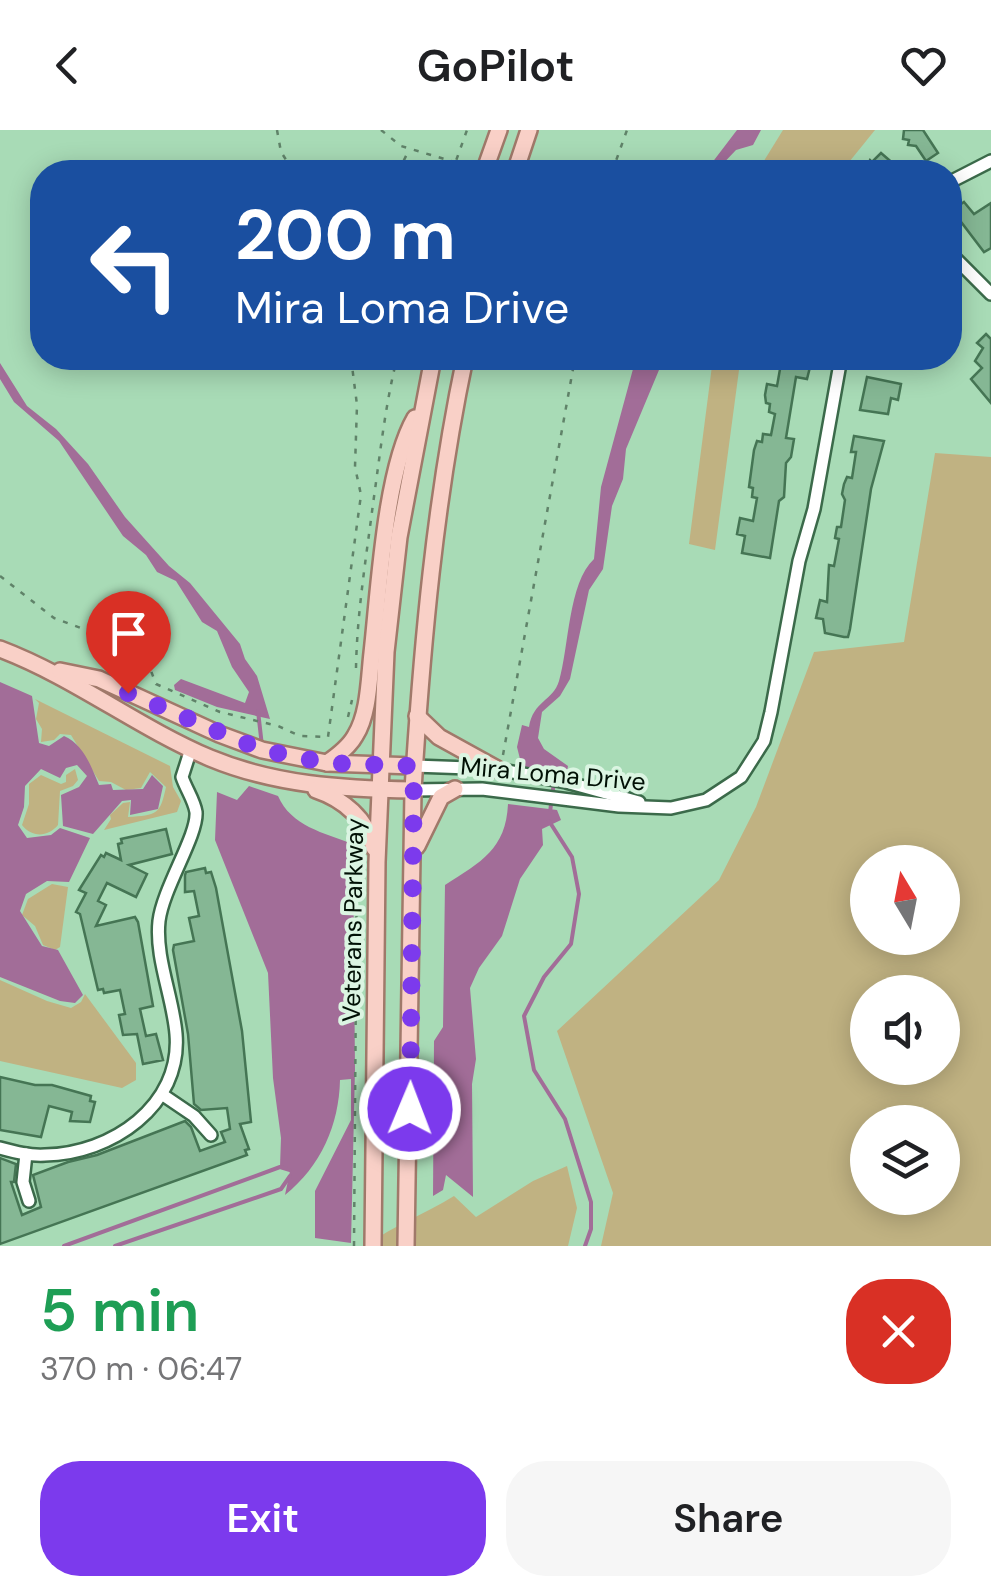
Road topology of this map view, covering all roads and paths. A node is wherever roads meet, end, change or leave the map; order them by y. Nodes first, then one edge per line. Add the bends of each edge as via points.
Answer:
1 (277, 130) edge
2 (382, 130) edge
3 (467, 130) edge
4 (499, 130) edge
5 (529, 130) edge
6 (627, 130) edge
7 (409, 149) junction
8 (287, 160) edge
9 (404, 160) edge
10 (445, 160) edge
11 (456, 160) edge
12 (482, 160) edge
13 (520, 160) edge
14 (616, 160) edge
15 (991, 161) edge
16 (962, 176) edge
17 (962, 266) edge
18 (991, 294) edge
19 (352, 370) edge
20 (430, 370) edge
21 (463, 370) edge
22 (572, 370) edge
23 (839, 370) edge
24 (422, 406) junction
25 (0, 576) edge
26 (0, 648) edge
27 (46, 669) junction
28 (417, 716) junction
29 (190, 748) junction
30 (327, 763) junction
31 (381, 764) junction
32 (414, 766) junction
33 (505, 766) junction
34 (298, 784) junction
35 (380, 790) junction
36 (412, 790) junction
37 (455, 790) junction
38 (662, 808) junction
39 (356, 836) dead end
40 (413, 859) junction
41 (377, 862) junction
42 (162, 1095) junction
43 (212, 1134) dead end
44 (0, 1148) edge
45 (26, 1154) junction
46 (29, 1201) dead end
47 (354, 1246) edge
48 (373, 1246) edge
49 (406, 1246) edge

1 - 8 path
2 - 7 path
3 - 11 path
4 - 12 main road
5 - 13 main road
6 - 14 path
7 - 9 path
7 - 10 path
15 - 16 street
17 - 18 street
19 - 25 path via 361,495 328,737 300,736 220,712 156,684 124,614 86,630 54,618
20 - 24 main road, Veterans Parkway
21 - 28 main road via 433,540
22 - 33 path
23 - 38 street, Mira Loma Drive via 764,741 726,790 686,807
24 - 30 main road via 404,437 396,474 368,695 357,735
24 - 31 main road, Veterans Parkway via 399,536
26 - 27 main road, Mira Loma Drive
27 - 29 main road, Mira Loma Drive
27 - 30 main road, Mira Loma Drive via 98,679 239,742
28 - 32 main road
28 - 33 main road via 439,736
29 - 34 main road, Mira Loma Drive
29 - 42 street via 182,777 196,820 158,926 176,1034 172,1074
30 - 31 main road, Mira Loma Drive
31 - 32 main road, Mira Loma Drive
31 - 35 main road, Veterans Parkway
32 - 33 street, Mira Loma Drive
32 - 36 main road
33 - 38 street, Mira Loma Drive
34 - 35 main road, Mira Loma Drive
34 - 41 main road via 326,793 364,822
35 - 36 main road, Mira Loma Drive
35 - 41 main road, Veterans Parkway
36 - 37 street, Mira Loma Drive
36 - 40 main road
37 - 38 street, Mira Loma Drive
37 - 40 main road via 441,797
39 - 47 path
40 - 49 main road
41 - 48 main road, Veterans Parkway
42 - 43 street
42 - 45 street via 137,1124 115,1136 71,1152
44 - 45 street
45 - 46 street

